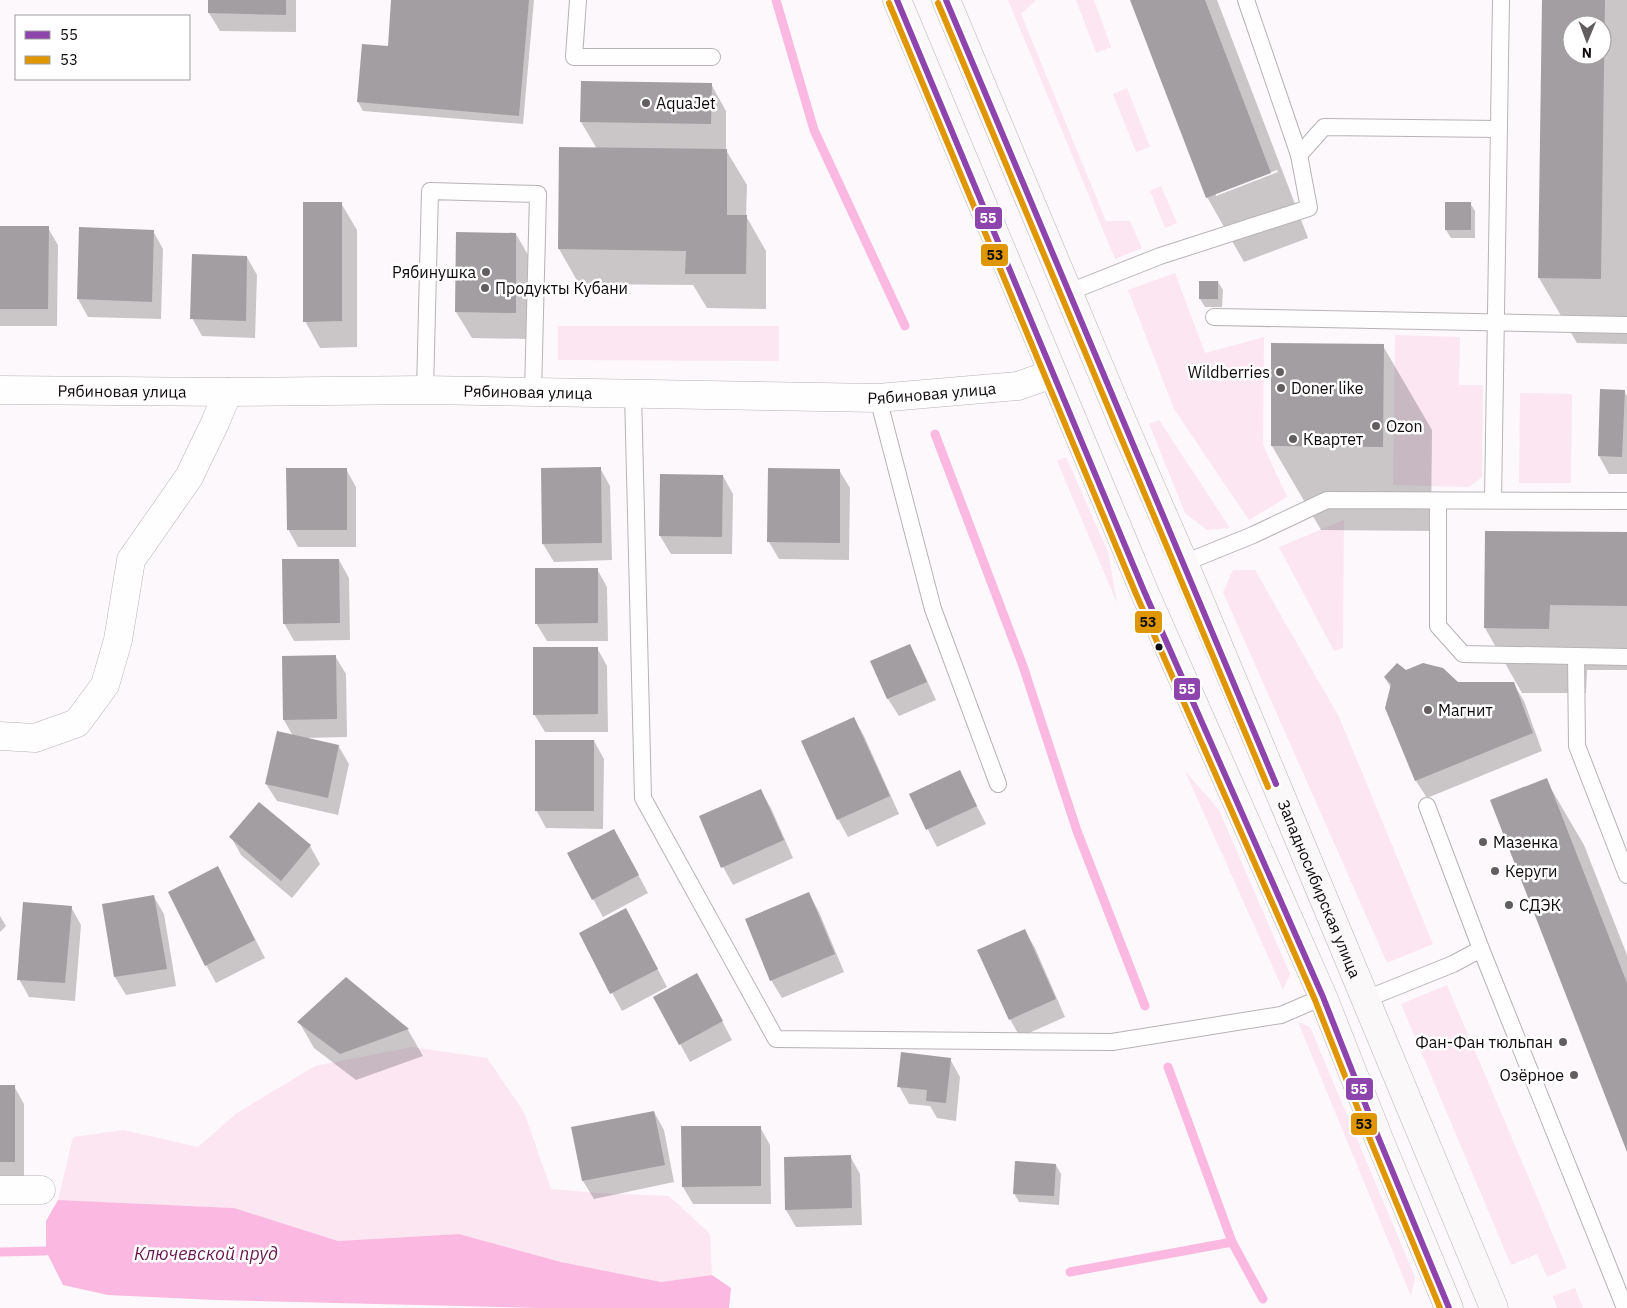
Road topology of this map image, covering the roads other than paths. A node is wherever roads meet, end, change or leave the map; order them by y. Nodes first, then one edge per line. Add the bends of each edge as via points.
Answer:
1 (578, 0) edge
2 (897, 0) edge
3 (946, 0) edge
4 (1246, 0) edge
5 (1501, 0) edge
6 (712, 57) dead end
7 (1499, 129) junction
8 (1299, 154) junction
9 (1069, 292) junction
10 (1214, 317) dead end
11 (1496, 322) junction
12 (1627, 324) edge
13 (1052, 374) junction
14 (0, 390) edge
15 (425, 390) junction
16 (228, 392) junction
17 (633, 392) junction
18 (533, 393) junction
19 (878, 398) junction
20 (1493, 500) junction
21 (1438, 501) junction
22 (1627, 502) edge
23 (1184, 562) junction
24 (1576, 656) junction
25 (1627, 657) edge
26 (0, 736) edge
27 (998, 784) dead end
28 (1427, 806) dead end
29 (1627, 875) edge
30 (1481, 949) junction
31 (1324, 997) junction
32 (1366, 999) junction
33 (0, 1190) edge
34 (41, 1190) dead end
35 (1444, 1307) edge
36 (1494, 1308) edge
37 (1625, 1308) edge

1 - 6 lane via 574,57
2 - 13 main road
3 - 9 main road, Западносибирская улица
4 - 8 lane
5 - 7 lane
7 - 8 lane via 1324,128
7 - 11 lane
8 - 9 lane via 1309,208 1160,256
9 - 23 main road, Западносибирская улица
10 - 11 lane
11 - 12 lane
11 - 20 lane
13 - 19 street, Рябиновая улица via 1018,386
13 - 31 main road via 1144,591
14 - 16 street, Рябиновая улица
15 - 16 street, Рябиновая улица
15 - 18 street, Рябиновая улица
15 - 18 lane via 430,191 538,194
16 - 26 street via 189,477 132,560 118,640 105,686 77,723 35,738
17 - 18 street, Рябиновая улица
17 - 19 street, Рябиновая улица
17 - 31 lane via 644,798 776,1038 1112,1042 1280,1015
19 - 27 lane via 932,609
20 - 21 lane
20 - 22 lane
21 - 23 lane via 1327,500 1253,535
21 - 24 lane via 1438,626 1462,654
23 - 32 main road, Западносибирская улица
24 - 25 lane
24 - 29 lane via 1577,746
28 - 30 lane
30 - 32 lane via 1453,964
30 - 37 lane
31 - 35 main road
32 - 36 main road, Западносибирская улица
33 - 34 street

